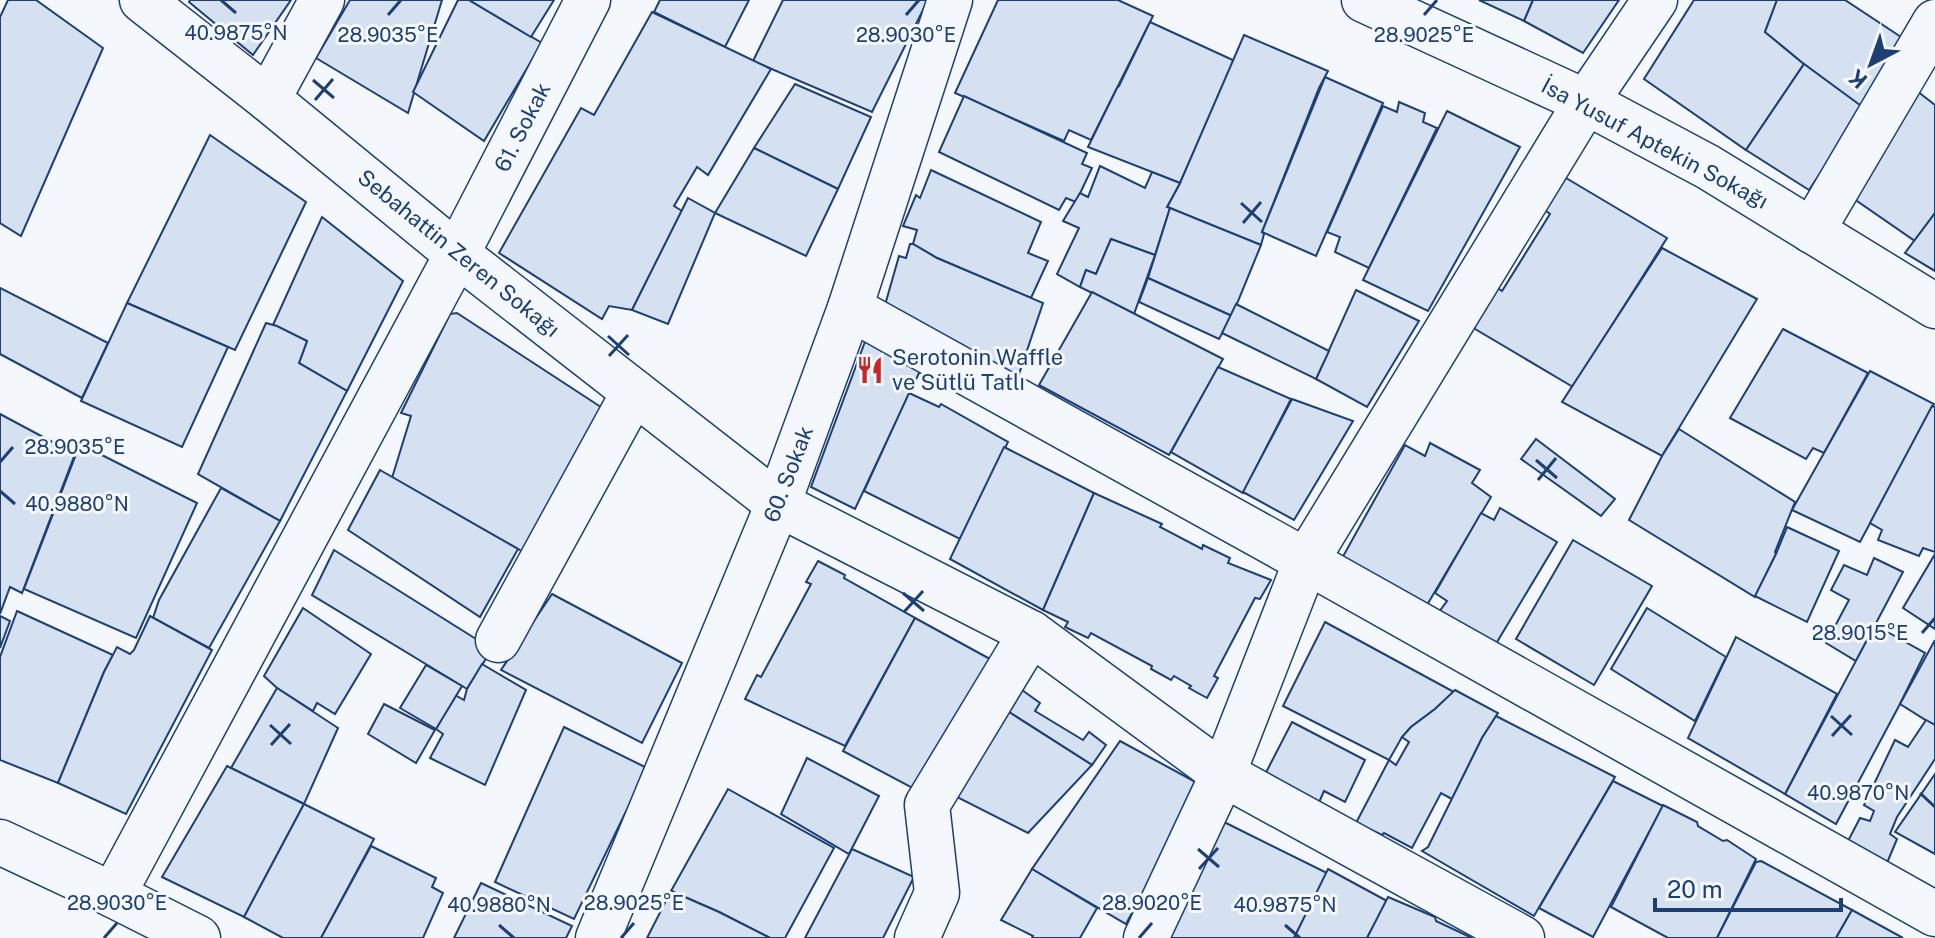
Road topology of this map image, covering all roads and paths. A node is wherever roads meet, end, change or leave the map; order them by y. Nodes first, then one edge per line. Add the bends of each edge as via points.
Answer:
1 (142, 0) edge
2 (322, 0) edge
3 (588, 0) edge
4 (950, 0) edge
5 (1364, 0) edge
6 (1655, 0) edge
7 (1935, 22) edge
8 (268, 99) junction
9 (1586, 102) junction
10 (1812, 231) junction
11 (457, 254) junction
12 (1935, 306) edge
13 (850, 308) junction
14 (634, 392) junction
15 (778, 504) junction
16 (1306, 561) junction
17 (1031, 633) junction
18 (498, 640) dead end
19 (1223, 774) junction
20 (0, 842) edge
21 (113, 895) junction
22 (1935, 914) edge
23 (193, 937) edge
24 (598, 938) edge
25 (917, 938) edge
26 (1146, 938) edge
27 (1522, 938) edge

1 - 8 street, Sebahattin Zeren Sokağı
2 - 8 street
3 - 11 street, 61. Sokak
4 - 13 street, 60. Sokak
5 - 9 street, İsa Yusuf Aptekin Sokağı
6 - 9 street
7 - 10 street
8 - 11 street, Sebahattin Zeren Sokağı
9 - 10 street, İsa Yusuf Aptekin Sokağı via 1708,167
9 - 16 street
10 - 12 street, İsa Yusuf Aptekin Sokağı
11 - 14 street, Sebahattin Zeren Sokağı
11 - 21 street, 61. Sokak
13 - 15 street, 60. Sokak
13 - 16 street
14 - 15 street, Sebahattin Zeren Sokağı
14 - 18 street
15 - 17 street, Sebahattin Zeren Sokağı
15 - 24 street, 60. Sokak
16 - 19 street
16 - 22 street
17 - 19 street, Sebahattin Zeren Sokağı
17 - 25 street via 927,805 937,893
19 - 26 street
19 - 27 street, Sebahattin Zeren Sokağı
20 - 21 street
21 - 23 street

